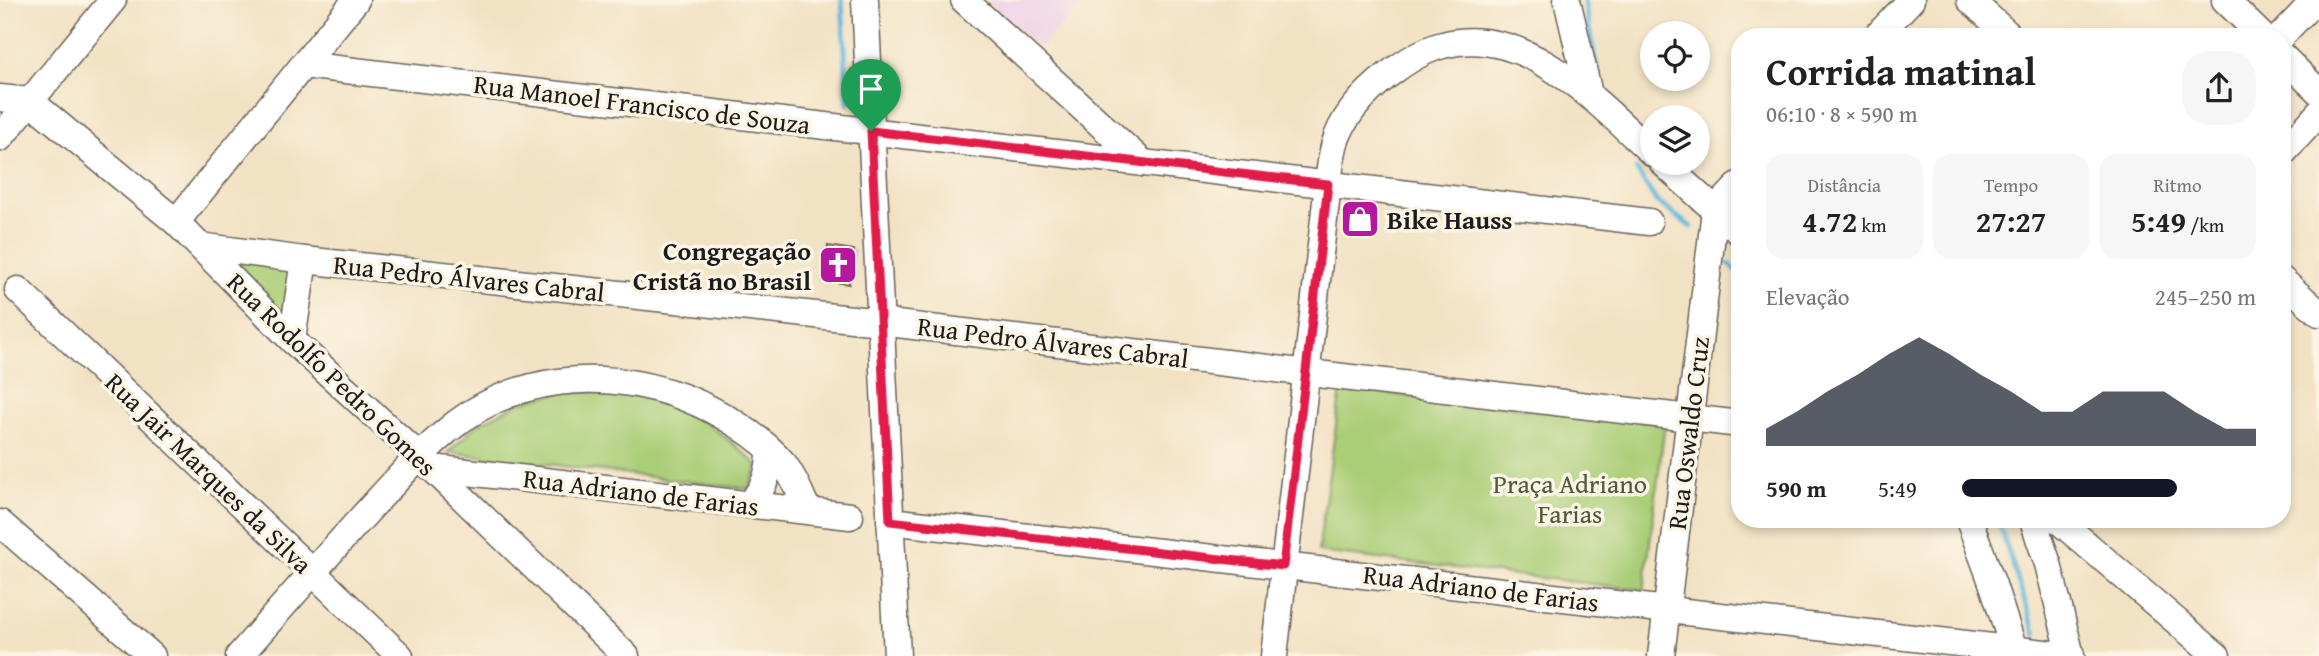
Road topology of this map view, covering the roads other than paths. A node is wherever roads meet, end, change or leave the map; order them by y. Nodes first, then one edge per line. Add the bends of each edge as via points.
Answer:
1 (113, 0) edge
2 (356, 0) edge
3 (864, 0) edge
4 (964, 0) edge
5 (1567, 0) edge
6 (1910, 0) edge
7 (1970, 0) edge
8 (2225, 0) edge
9 (2315, 0) edge
10 (1884, 28) edge
11 (2001, 28) edge
12 (2254, 28) edge
13 (2289, 28) edge
14 (303, 65) junction
15 (2291, 65) edge
16 (2319, 92) edge
17 (1589, 94) junction
18 (0, 97) edge
19 (30, 101) junction
20 (2319, 113) edge
21 (871, 131) junction
22 (0, 138) edge
23 (1640, 142) edge
24 (2291, 144) edge
25 (1143, 163) junction
26 (1676, 175) edge
27 (1328, 184) junction
28 (1731, 193) edge
29 (1714, 211) junction
30 (176, 222) junction
31 (1649, 222) dead end
32 (1731, 225) edge
33 (200, 246) junction
34 (304, 260) junction
35 (2291, 288) edge
36 (18, 290) dead end
37 (2319, 313) edge
38 (880, 322) junction
39 (292, 340) junction
40 (1306, 372) junction
41 (1690, 417) junction
42 (1731, 423) edge
43 (770, 451) junction
44 (425, 462) junction
45 (748, 505) junction
46 (808, 511) junction
47 (850, 516) dead end
48 (890, 521) junction
49 (0, 523) edge
50 (1972, 528) edge
51 (2036, 528) edge
52 (2067, 528) edge
53 (1283, 566) junction
54 (312, 572) junction
55 (1667, 610) junction
56 (2015, 653) edge
57 (152, 656) edge
58 (239, 656) edge
59 (400, 656) edge
60 (626, 656) edge
61 (897, 656) edge
62 (1274, 656) edge
63 (1661, 656) edge
64 (2071, 656) edge
65 (2217, 656) edge

1 - 19 street
2 - 14 street
3 - 21 street
4 - 25 street
5 - 17 street
6 - 10 street
7 - 11 street
8 - 12 street
9 - 13 street
14 - 21 street, Rua Manoel Francisco de Souza
14 - 30 street
15 - 16 street
17 - 23 street
17 - 27 street via 1549,66 1516,51 1478,43 1443,45 1385,77 1354,109 1337,138
18 - 19 street
19 - 22 street
19 - 30 street, Rua Rodolfo Pedro Gomes
20 - 24 street
21 - 25 street, Rua Manoel Francisco de Souza
21 - 38 street
25 - 27 street, Rua Manoel Francisco de Souza
26 - 29 street
27 - 31 street, Rua Manoel Francisco de Souza
27 - 40 street
28 - 29 street
29 - 32 street
29 - 41 street, Rua Oswaldo Cruz
30 - 33 street, Rua Rodolfo Pedro Gomes
33 - 34 street, Rua Pedro Álvares Cabral
33 - 39 street, Rua Rodolfo Pedro Gomes
34 - 38 street, Rua Pedro Álvares Cabral
34 - 39 street
35 - 37 street
36 - 54 street, Rua Jair Marques da Silva
38 - 40 street, Rua Pedro Álvares Cabral
38 - 48 street
39 - 44 street, Rua Rodolfo Pedro Gomes
40 - 41 street, Rua Pedro Álvares Cabral
40 - 53 street
41 - 42 street, Rua Pedro Álvares Cabral
41 - 55 street, Rua Oswaldo Cruz
43 - 44 street via 694,401 636,384 587,379 536,385 494,399 448,429
43 - 45 street via 768,476
43 - 46 street via 791,475
44 - 45 street, Rua Adriano de Farias
44 - 54 street
44 - 60 street, Rua Rodolfo Pedro Gomes
45 - 46 street, Rua Adriano de Farias
46 - 47 street, Rua Adriano de Farias
48 - 53 street, Rua Adriano de Farias
48 - 61 street
49 - 57 street
50 - 56 street
51 - 64 street
52 - 65 street
53 - 55 street, Rua Adriano de Farias
53 - 62 street
54 - 58 street
54 - 59 street, Rua Jair Marques da Silva
55 - 56 street, Rua Adriano de Farias
55 - 63 street, Rua Oswaldo Cruz
56 - 64 street, Rua Adriano de Farias

